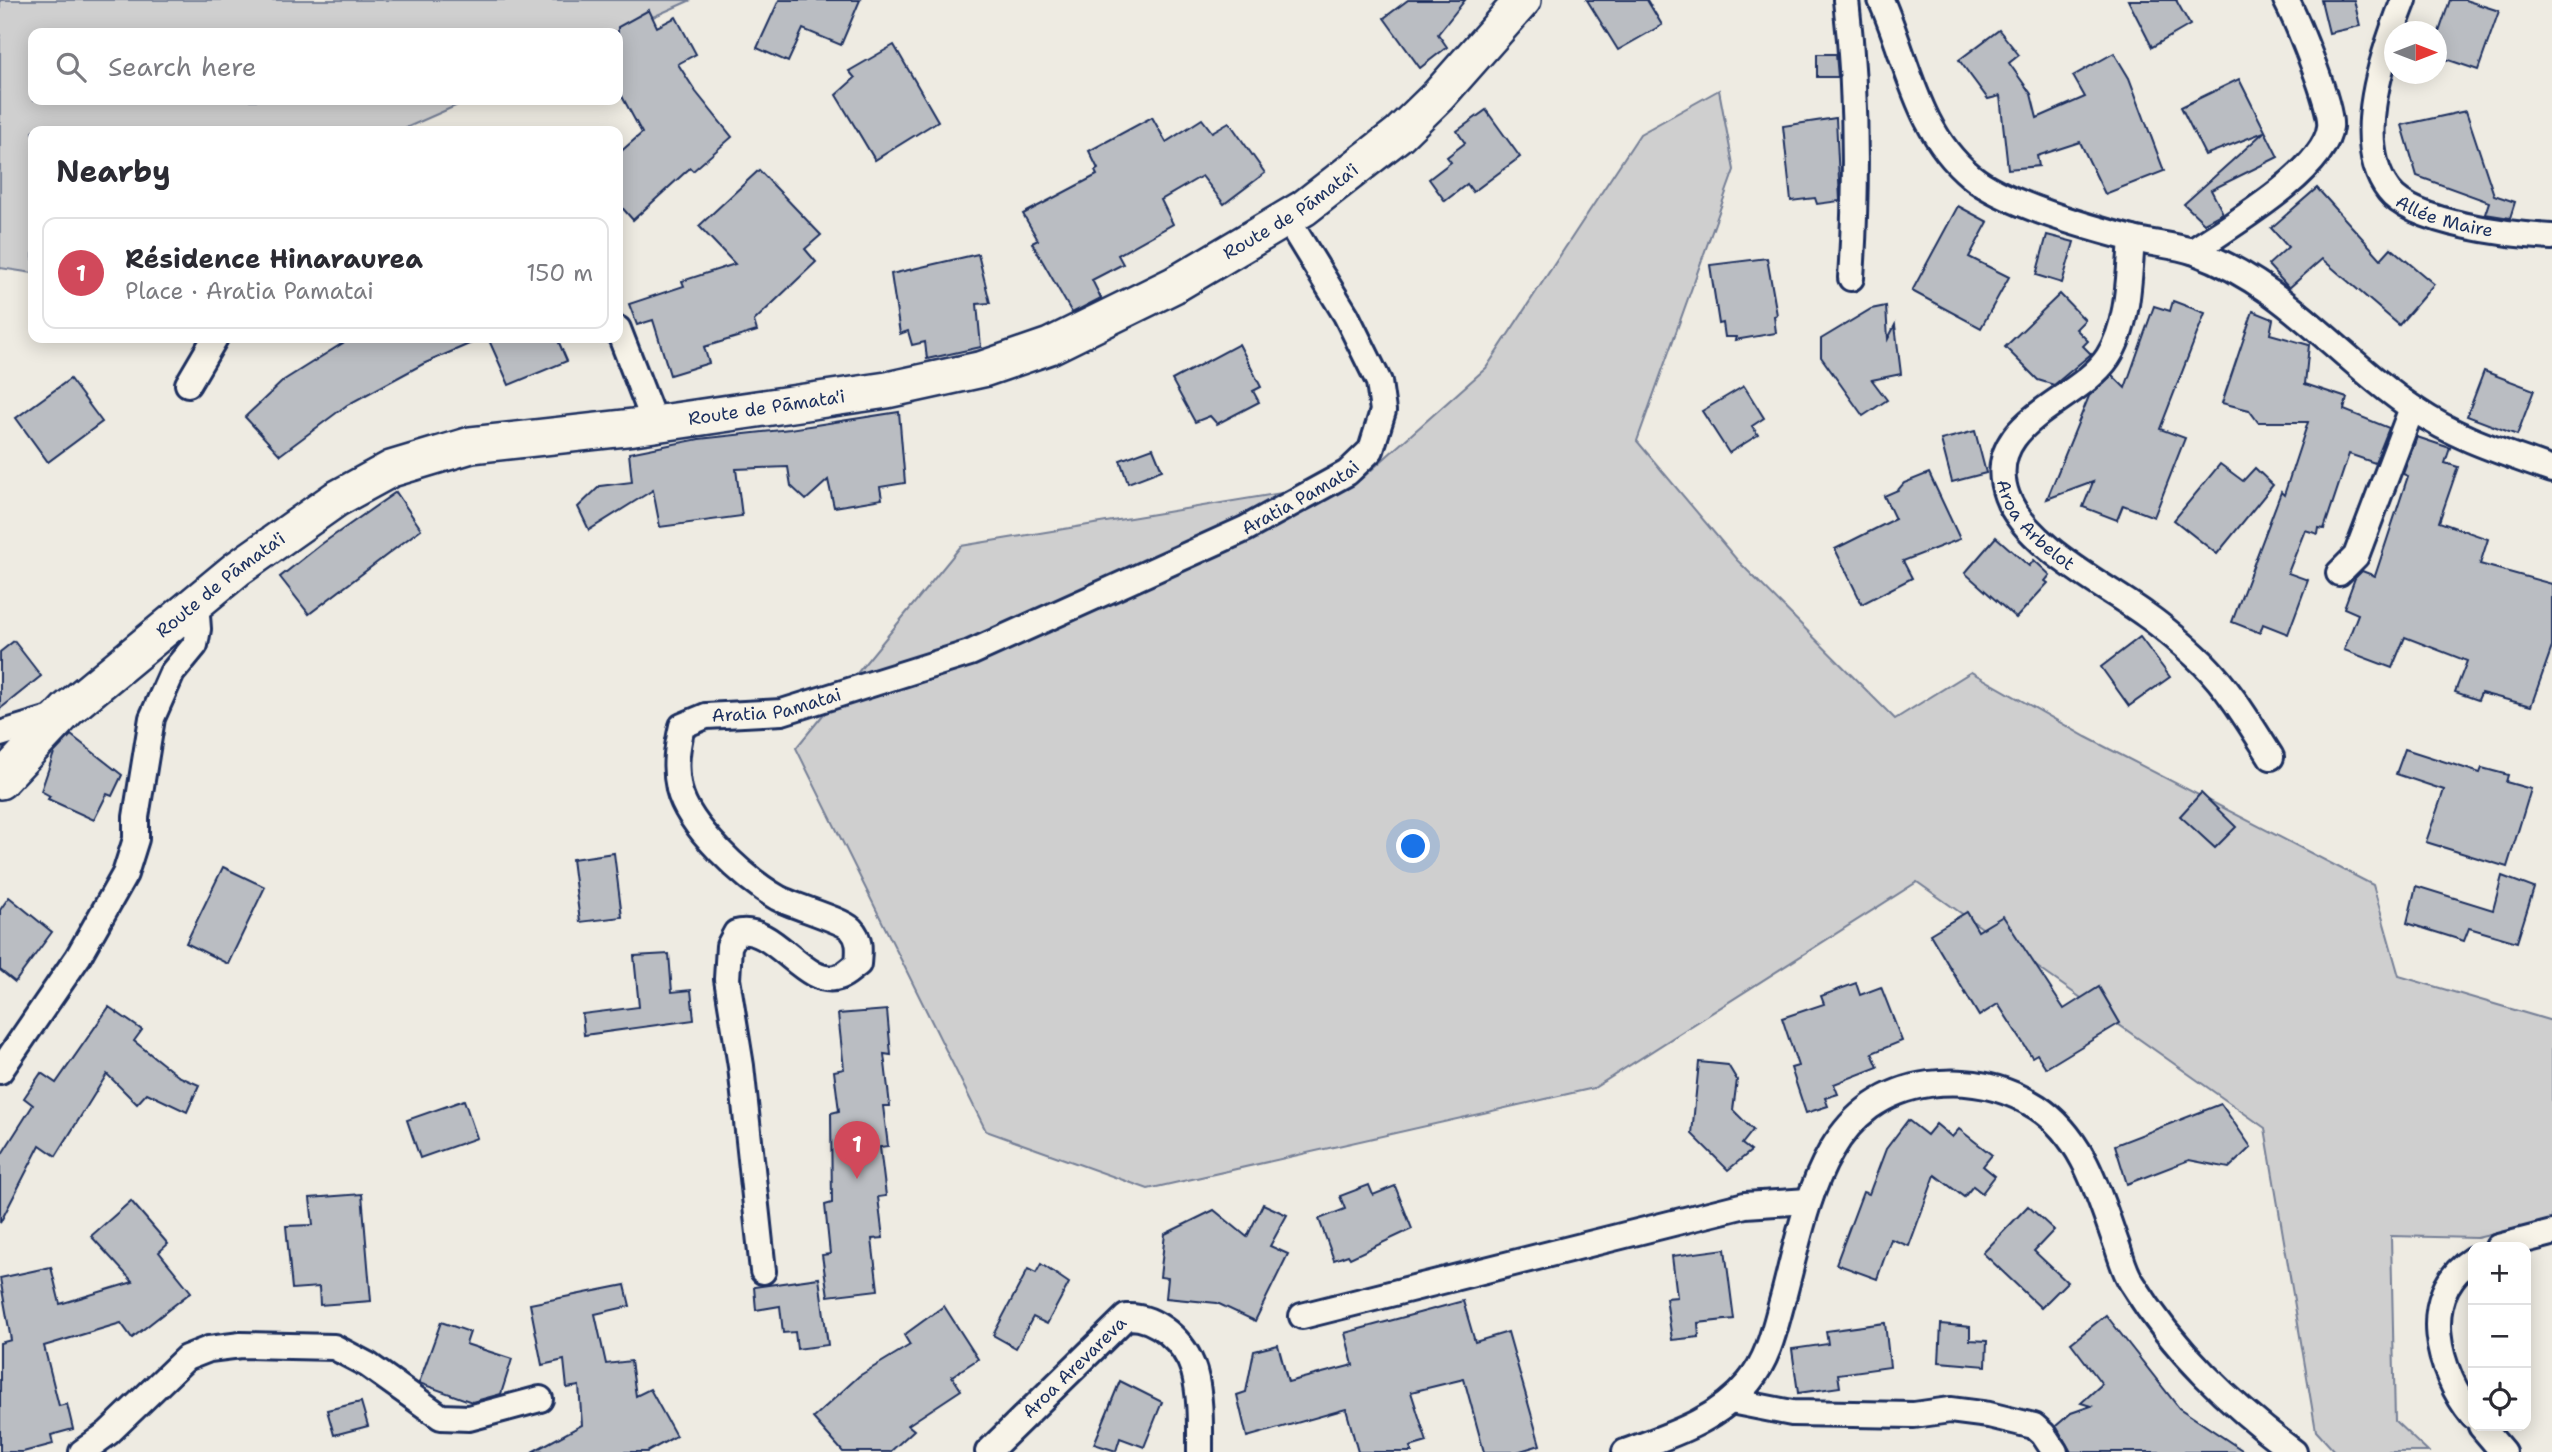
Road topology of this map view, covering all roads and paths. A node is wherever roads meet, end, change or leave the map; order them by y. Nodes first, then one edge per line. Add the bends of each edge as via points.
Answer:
1 (1523, 0) edge
2 (1846, 0) edge
3 (1881, 0) edge
4 (2287, 0) edge
5 (2404, 0) edge
6 (1288, 220) junction
7 (2552, 237) edge
8 (2132, 239) junction
9 (2193, 251) junction
10 (1851, 278) dead end
11 (623, 342) edge
12 (212, 343) edge
13 (188, 384) dead end
14 (2412, 408) junction
15 (655, 424) junction
16 (2552, 470) edge
17 (2339, 573) dead end
18 (196, 602) junction
19 (63, 715) junction
20 (0, 734) edge
21 (2271, 757) dead end
22 (0, 781) edge
23 (0, 1070) edge
24 (1808, 1201) junction
25 (2552, 1233) edge
26 (2517, 1242) edge
27 (2468, 1262) edge
28 (763, 1271) dead end
29 (1302, 1316) dead end
30 (540, 1399) dead end
31 (1731, 1401) junction
32 (2468, 1408) edge
33 (2485, 1431) edge
34 (82, 1452) edge
35 (988, 1452) edge
36 (1200, 1452) edge
37 (1625, 1452) edge
38 (2055, 1452) edge
39 (2294, 1452) edge
40 (2503, 1452) edge

1 - 6 main road, Route de Pāmata'i via 1399,134
2 - 10 street via 1855,118
3 - 8 street via 1927,124 1945,152 2004,195
4 - 9 street via 2329,115 2330,131 2323,150 2240,219
5 - 7 street, Allée Maire via 2378,75 2374,107 2374,149 2388,191 2422,213 2491,232
6 - 15 main road, Route de Pāmata'i via 1077,334 983,369 887,390
6 - 28 street, Aratia Pamatai via 1346,315 1379,382 1383,411 1371,450 1347,473 1233,534 970,653 782,712 706,716 682,726 675,752 680,791 704,833 736,868 777,897 851,928 860,944 858,964 840,977 822,978 760,935 736,933 729,946 727,979
8 - 9 street
8 - 21 street, Aroa Arbelot via 2126,295 2108,357 2013,438 2003,475 2007,496 2020,519 2047,546 2148,616 2204,664
9 - 14 street via 2253,278
11 - 15 street
12 - 13 street
14 - 16 street via 2451,432
14 - 17 street via 2356,556
15 - 18 main road, Route de Pāmata'i via 471,445 391,469 304,520
18 - 19 main road, Route de Pāmata'i
18 - 23 street via 195,645 172,673 152,718 129,864 78,957
19 - 20 street
19 - 22 main road, Route de Pāmata'i
24 - 29 street via 1745,1205
24 - 31 street via 1764,1359
24 - 39 street via 1830,1148 1880,1101 1914,1086 1951,1081 2011,1092 2058,1124 2079,1150 2130,1280 2171,1341 2238,1409
25 - 26 street
27 - 32 street via 2448,1286 2437,1337 2446,1373
30 - 34 street via 469,1419 441,1417 334,1347 241,1345 186,1358
31 - 37 street via 1707,1419
31 - 38 street via 1792,1413 1914,1415 1950,1410 1989,1415 2034,1426
33 - 40 street
35 - 36 street, Aroa Arevareva via 1126,1317 1133,1317 1146,1318 1170,1334 1193,1369

